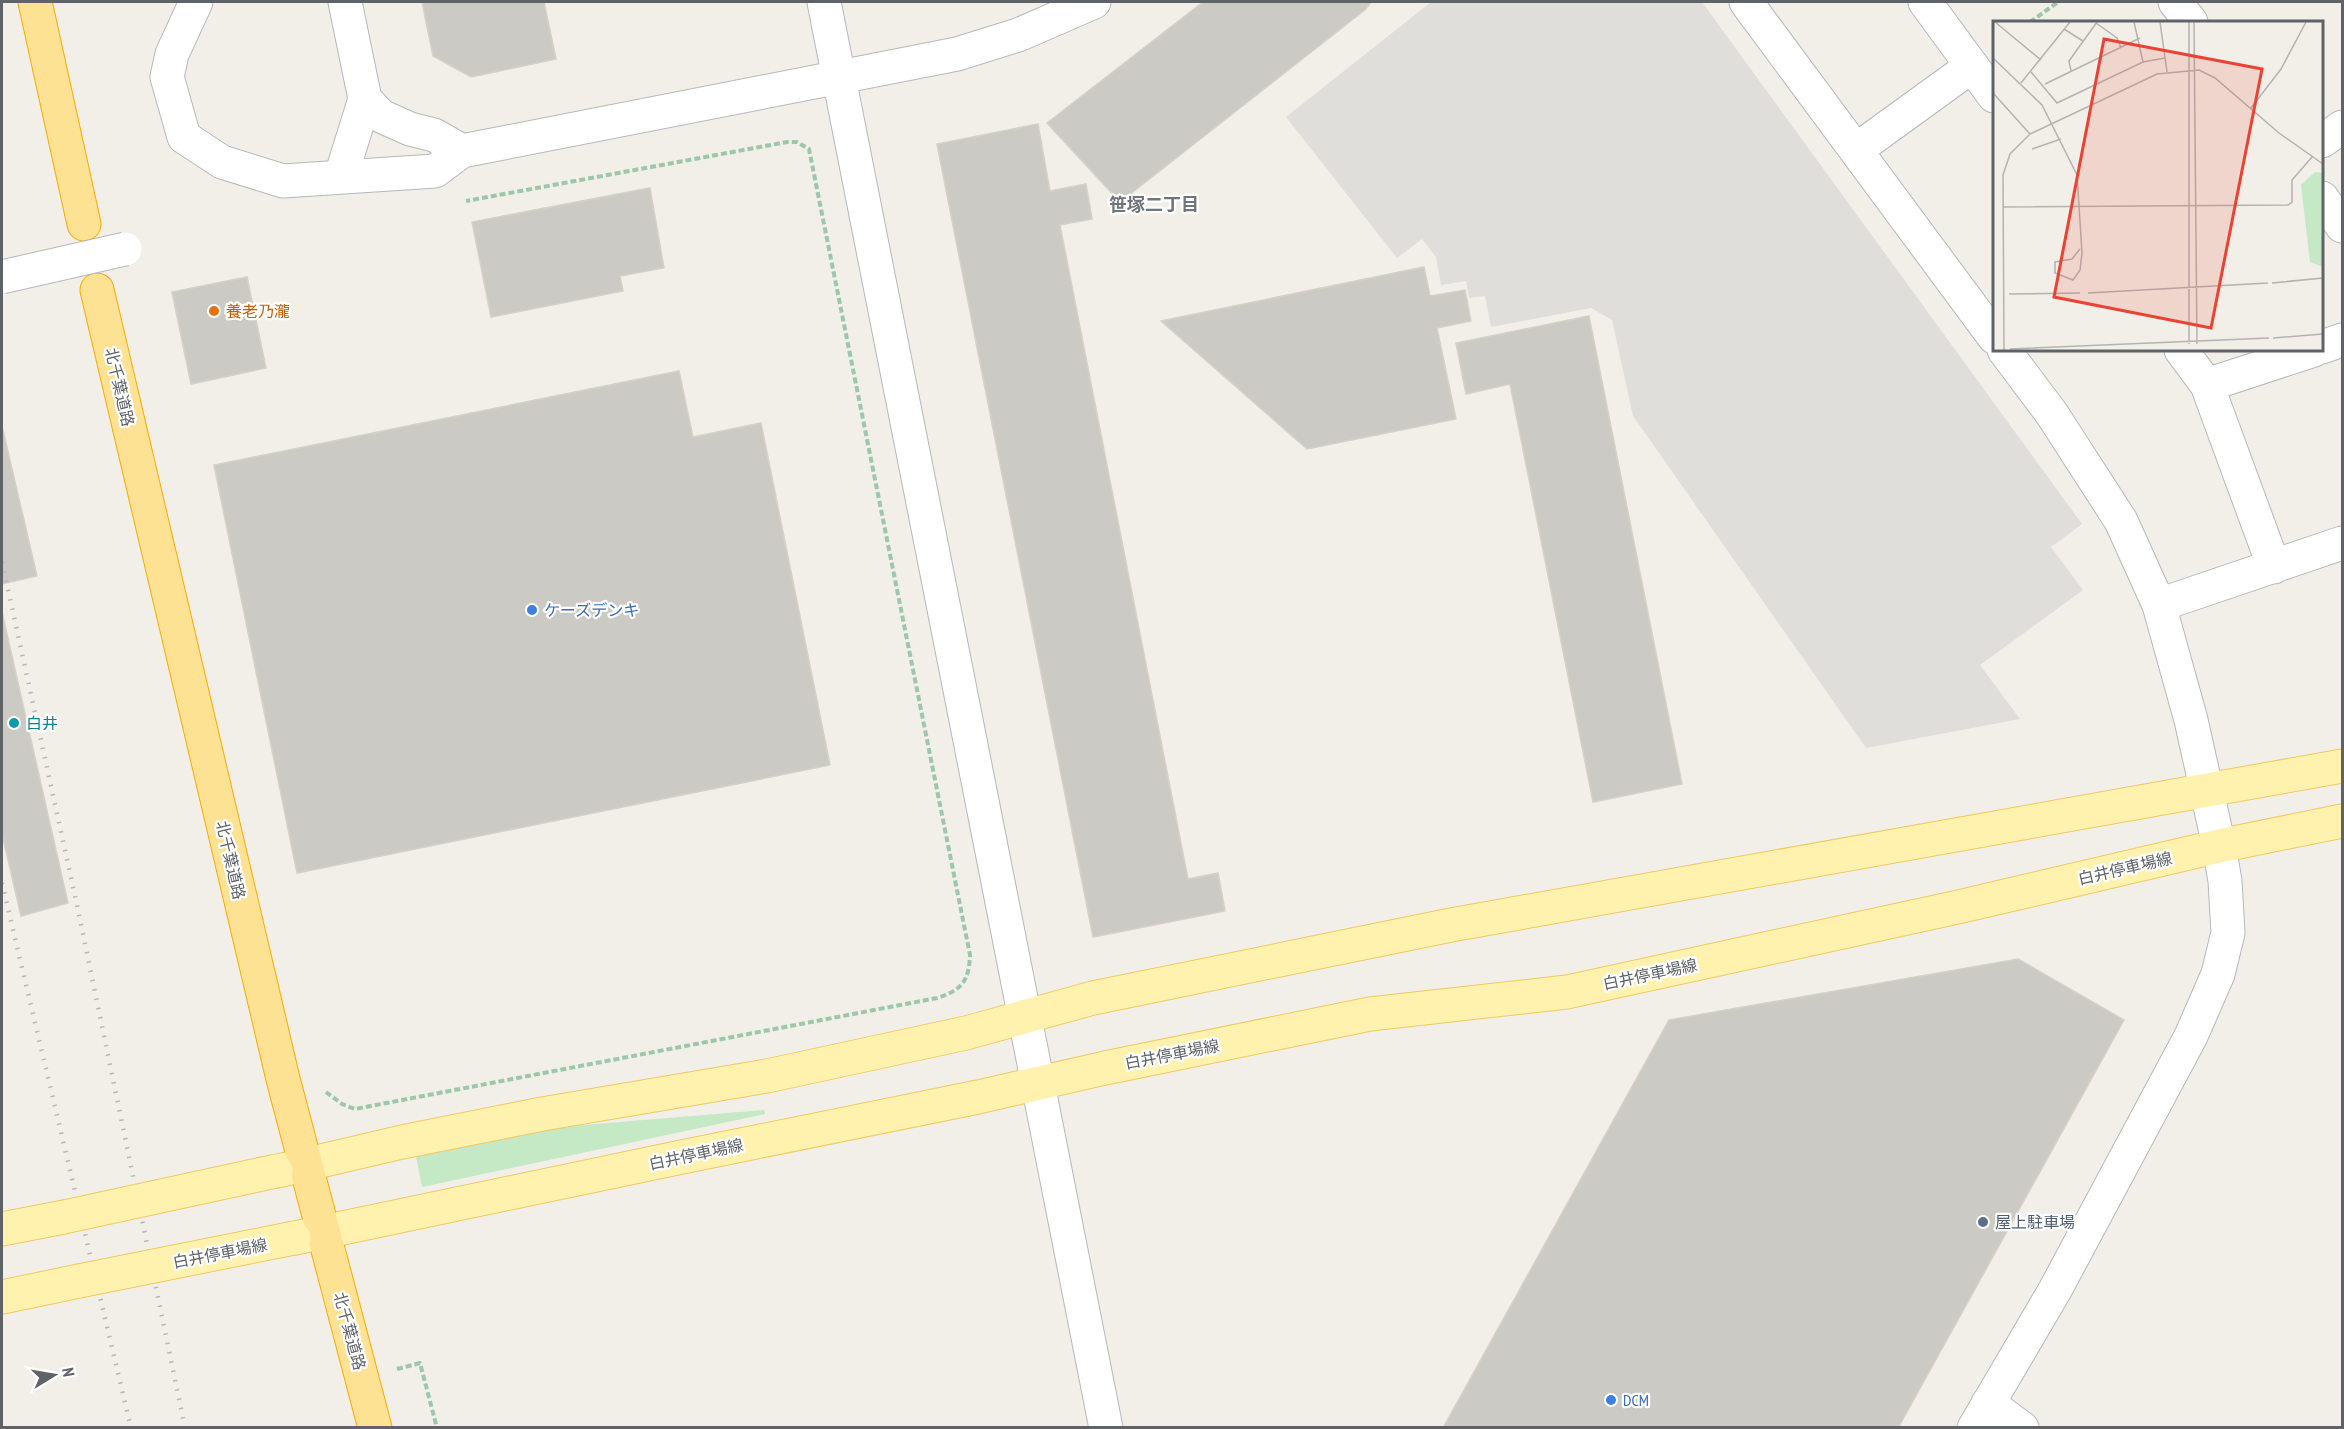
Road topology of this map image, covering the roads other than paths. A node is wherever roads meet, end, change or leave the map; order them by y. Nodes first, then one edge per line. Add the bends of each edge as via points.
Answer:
1 (35, 2) edge
2 (196, 2) edge
3 (345, 2) edge
4 (824, 2) edge
5 (1094, 2) edge
6 (1746, 2) edge
7 (1925, 2) edge
8 (2175, 2) edge
9 (2190, 21) edge
10 (1972, 66) junction
11 (839, 77) junction
12 (1993, 93) edge
13 (365, 99) junction
14 (2343, 127) edge
15 (2323, 140) edge
16 (1856, 150) junction
17 (462, 151) junction
18 (341, 176) junction
19 (2323, 199) edge
20 (84, 224) dead end
21 (2343, 226) edge
22 (125, 249) dead end
23 (2, 277) edge
24 (97, 290) dead end
25 (1993, 334) edge
26 (2343, 340) edge
27 (2323, 347) edge
28 (2005, 351) edge
29 (2182, 351) edge
30 (2311, 351) edge
31 (2207, 385) junction
32 (2343, 543) edge
33 (2274, 567) junction
34 (2159, 605) junction
35 (2343, 766) edge
36 (2206, 789) junction
37 (2343, 821) edge
38 (2218, 846) junction
39 (1024, 1017) junction
40 (1037, 1084) junction
41 (291, 1168) junction
42 (2, 1229) edge
43 (309, 1235) junction
44 (2, 1297) edge
45 (1981, 1415) edge
46 (375, 1428) edge
47 (1106, 1428) edge
48 (2022, 1428) edge

1 - 20 highway
2 - 18 street via 172,54 167,76 184,137 222,162 283,181
3 - 13 street
4 - 11 street
5 - 11 street via 1018,35 957,54
6 - 16 street
7 - 10 street
8 - 9 street
10 - 12 street
10 - 16 street
11 - 17 street
11 - 39 street
13 - 17 street via 381,116 434,135
13 - 18 street
14 - 15 street
16 - 25 street
17 - 18 street via 435,171
19 - 21 street
22 - 23 street, bridge
24 - 41 highway, 北千葉道路 via 254,955
26 - 27 street
28 - 34 street via 2052,414 2121,521
29 - 31 street
30 - 31 street
31 - 33 street
32 - 33 street
33 - 34 street
34 - 36 street via 2192,720
35 - 36 main road
36 - 38 street
36 - 39 main road via 1452,925 1093,998
37 - 38 main road, 白井停車場線
38 - 40 main road, 白井停車場線 via 1567,992 1370,1014
38 - 45 street via 2228,933 2218,974 2191,1036 2066,1270
39 - 40 street
39 - 41 main road via 767,1076 542,1114
40 - 43 main road, 白井停車場線
40 - 47 street
41 - 42 main road, bridge
41 - 43 highway, 北千葉道路
43 - 44 main road, 白井停車場線, bridge
43 - 46 highway, 北千葉道路
45 - 48 street

